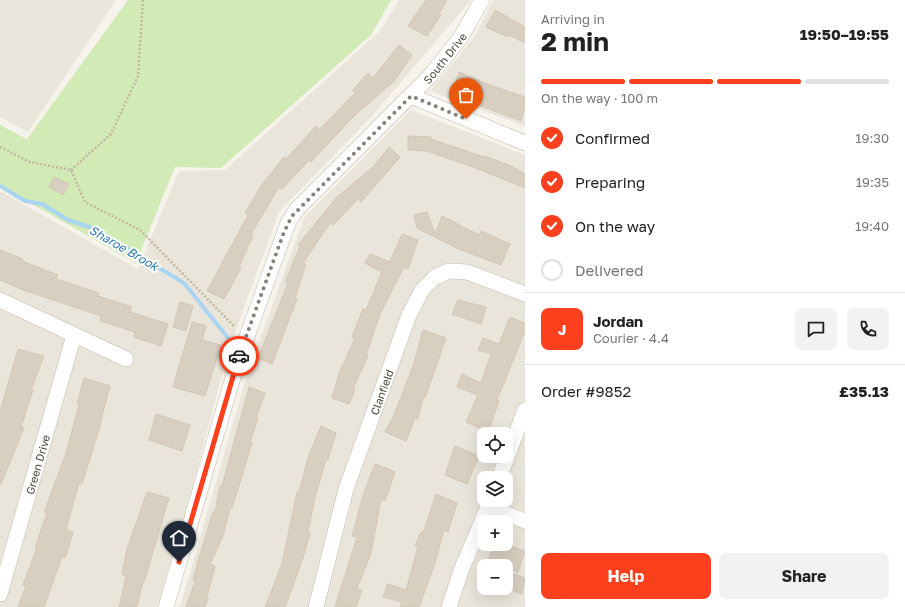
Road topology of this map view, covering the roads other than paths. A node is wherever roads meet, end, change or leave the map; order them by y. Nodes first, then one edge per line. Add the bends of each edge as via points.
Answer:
1 (482, 0) edge
2 (411, 96) junction
3 (525, 143) edge
4 (525, 294) edge
5 (0, 300) edge
6 (74, 335) junction
7 (126, 359) dead end
8 (525, 410) edge
9 (502, 471) edge
10 (488, 507) edge
11 (498, 507) edge
12 (525, 521) edge
13 (0, 594) edge
14 (166, 607) edge
15 (316, 607) edge
16 (449, 607) edge

1 - 2 street, South Drive via 461,37
2 - 3 street
2 - 14 street, South Drive via 292,216 284,232 245,337
4 - 15 street, Clanfield via 458,270 442,273 422,290 409,315 350,476
5 - 6 street
6 - 7 street
6 - 13 street, Green Drive
8 - 9 street
10 - 16 street via 462,568
11 - 12 street

